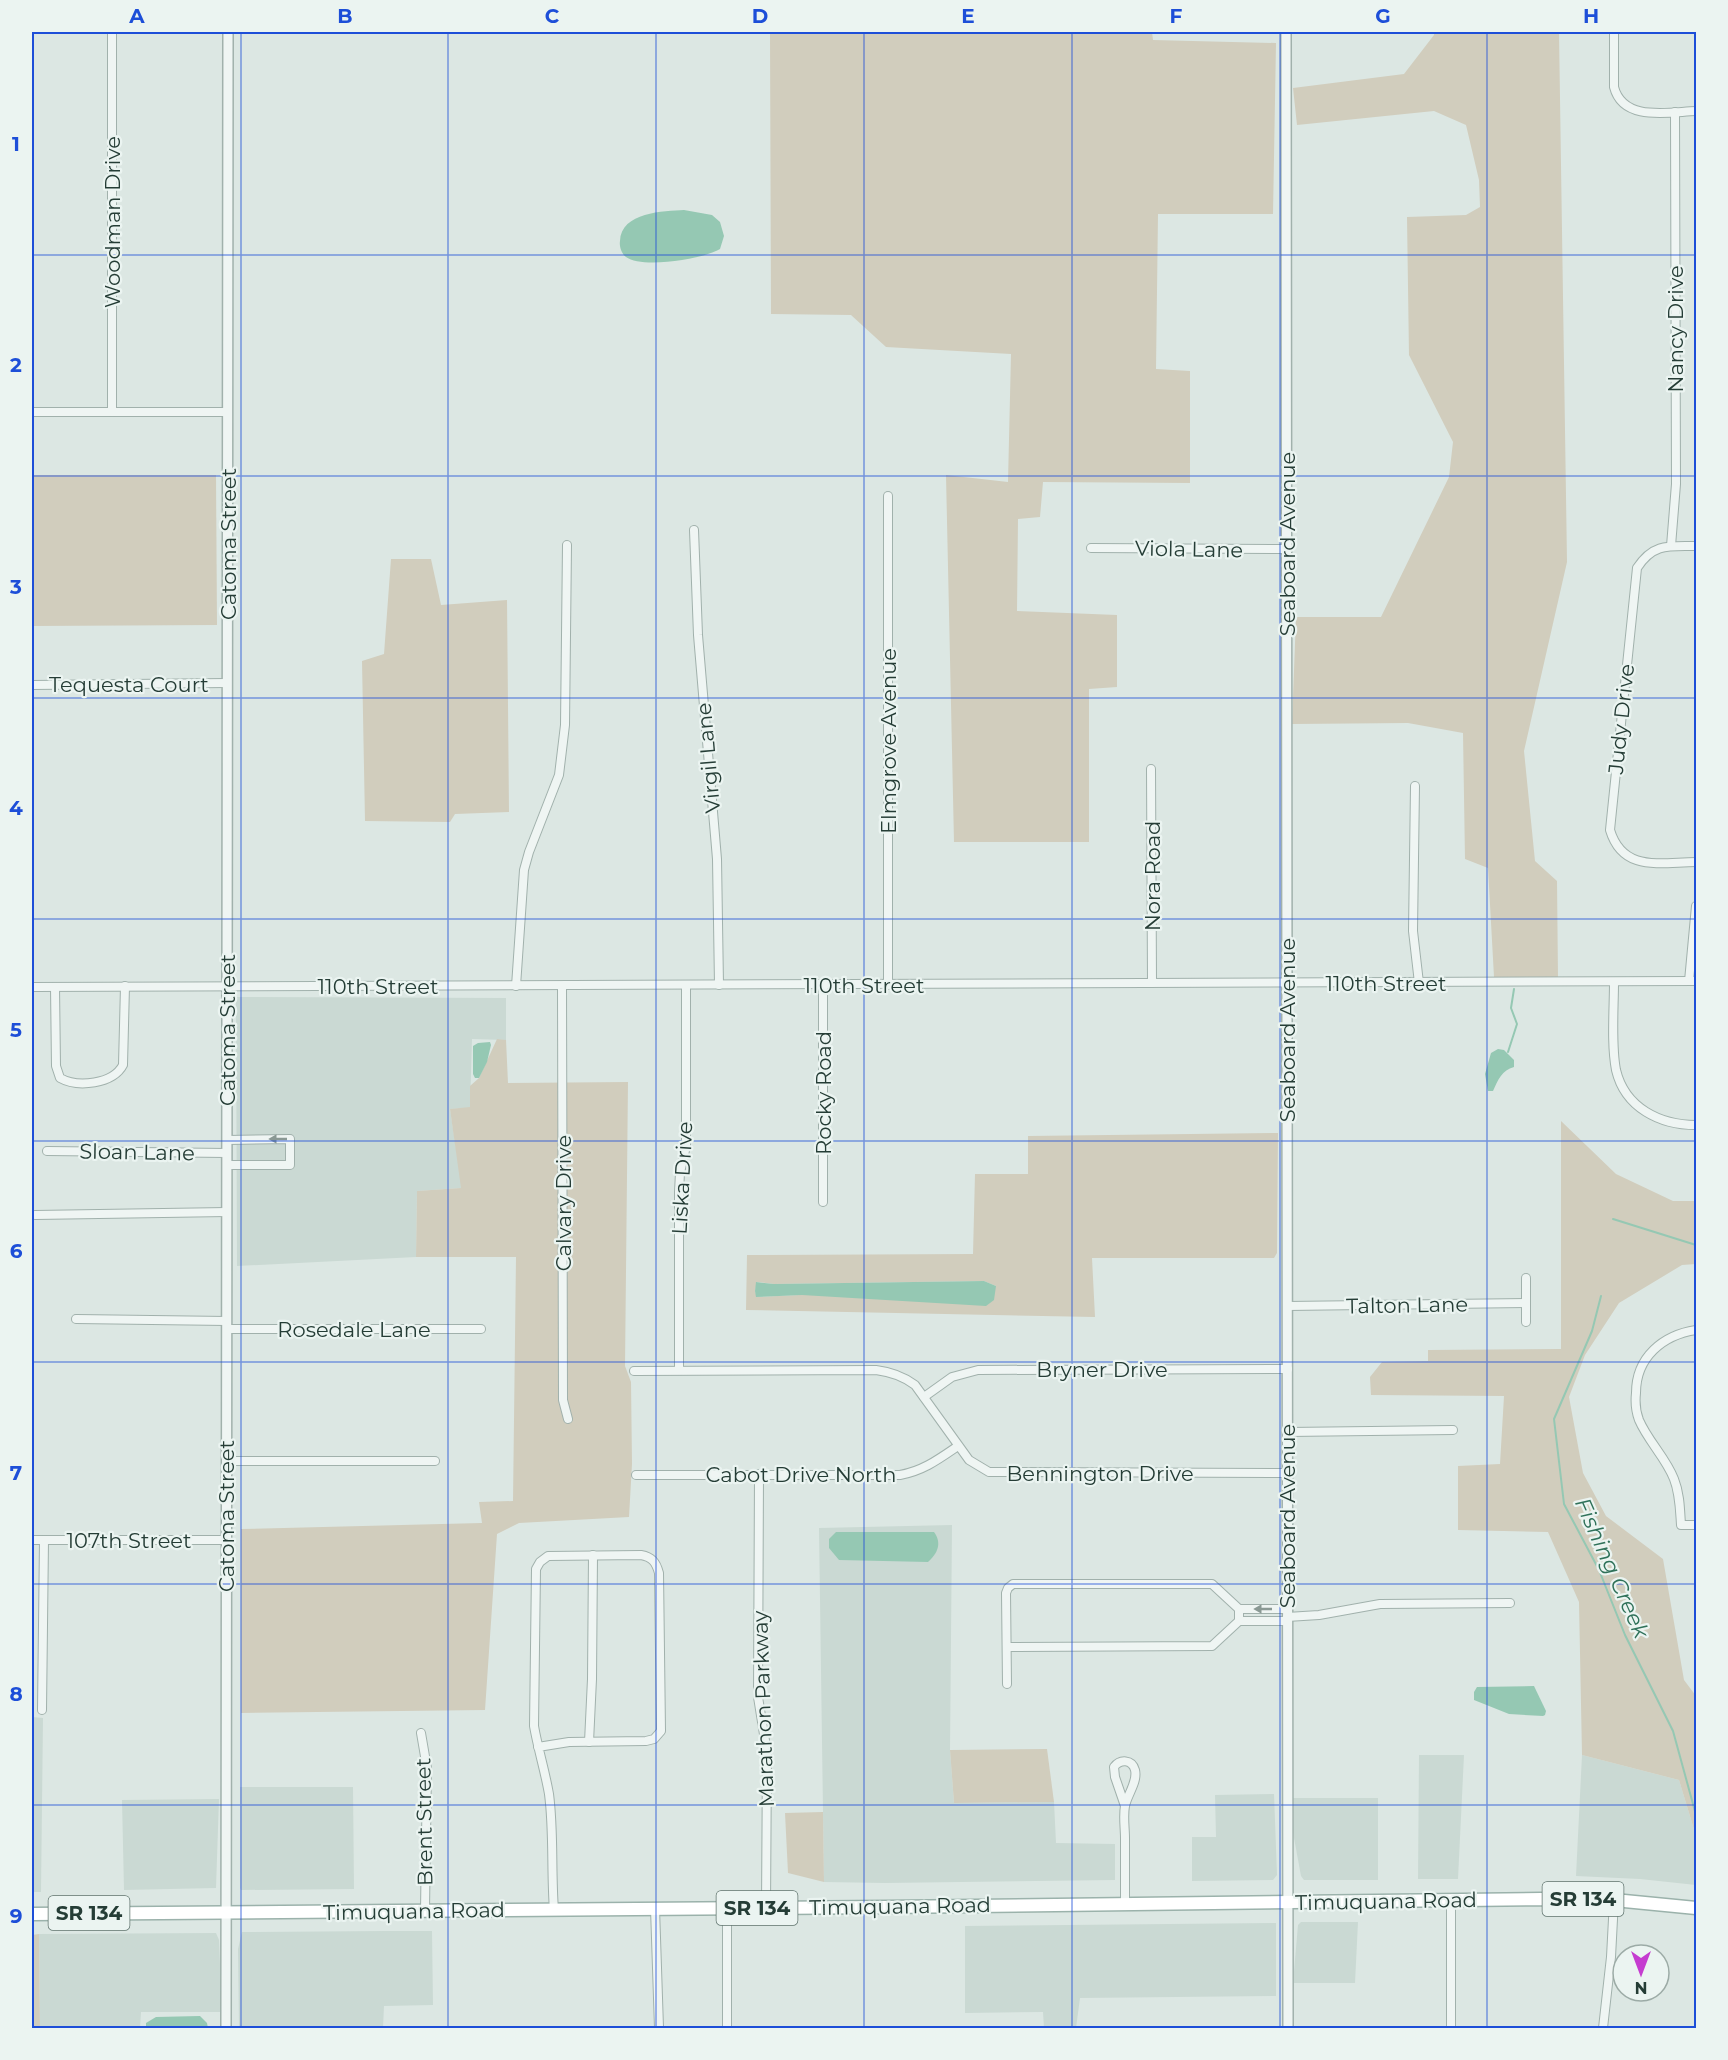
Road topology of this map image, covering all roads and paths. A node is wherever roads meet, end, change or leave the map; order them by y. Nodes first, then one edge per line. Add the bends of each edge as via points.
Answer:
1 (112, 32) edge
2 (228, 32) edge
3 (1286, 32) edge
4 (1614, 32) edge
5 (1675, 111) junction
6 (1696, 111) edge
7 (32, 412) edge
8 (112, 412) junction
9 (228, 412) junction
10 (888, 496) dead end
11 (694, 530) dead end
12 (567, 545) dead end
13 (1671, 546) junction
14 (1696, 546) edge
15 (1091, 548) dead end
16 (1287, 549) junction
17 (227, 683) junction
18 (32, 685) edge
19 (1151, 769) dead end
20 (1415, 786) dead end
21 (1696, 862) edge
22 (1696, 906) edge
23 (1693, 981) edge
24 (1614, 982) junction
25 (1152, 983) junction
26 (1287, 983) junction
27 (1419, 983) junction
28 (719, 985) junction
29 (823, 985) junction
30 (888, 985) junction
31 (125, 986) junction
32 (516, 986) junction
33 (562, 986) junction
34 (686, 986) junction
35 (32, 987) edge
36 (56, 987) junction
37 (227, 987) junction
38 (1696, 1125) edge
39 (227, 1140) junction
40 (47, 1151) dead end
41 (227, 1153) junction
42 (227, 1165) junction
43 (823, 1202) dead end
44 (227, 1212) junction
45 (35, 1215) dead end
46 (1526, 1278) dead end
47 (1526, 1304) junction
48 (1287, 1306) junction
49 (76, 1319) dead end
50 (1526, 1322) dead end
51 (227, 1325) junction
52 (481, 1329) dead end
53 (1696, 1330) edge
54 (1288, 1369) junction
55 (679, 1370) junction
56 (634, 1371) dead end
57 (924, 1397) junction
58 (568, 1419) dead end
59 (1453, 1430) dead end
60 (1288, 1432) junction
61 (958, 1446) junction
62 (226, 1461) junction
63 (435, 1461) dead end
64 (1288, 1473) junction
65 (636, 1474) dead end
66 (759, 1474) junction
67 (1696, 1525) edge
68 (32, 1540) edge
69 (44, 1540) junction
70 (226, 1540) junction
71 (593, 1555) junction
72 (1510, 1603) dead end
73 (1239, 1609) junction
74 (1287, 1616) junction
75 (1239, 1621) junction
76 (1007, 1647) junction
77 (1007, 1684) dead end
78 (42, 1710) dead end
79 (421, 1733) dead end
80 (589, 1742) junction
81 (538, 1747) junction
82 (1125, 1806) junction
83 (1451, 1900) junction
84 (1614, 1900) junction
85 (1288, 1902) junction
86 (1125, 1903) junction
87 (655, 1908) junction
88 (727, 1908) junction
89 (766, 1908) junction
90 (1696, 1908) edge
91 (554, 1910) junction
92 (425, 1911) junction
93 (226, 1912) junction
94 (32, 1914) edge
95 (226, 2028) edge
96 (659, 2028) edge
97 (727, 2028) edge
98 (1288, 2028) edge
99 (1451, 2028) edge
100 (1603, 2028) edge

1 - 8 street, Woodman Drive
2 - 9 street, Catoma Street
3 - 16 street, Seaboard Avenue
4 - 5 street via 1616,95 1623,104 1638,111
5 - 6 street
5 - 13 street, Nancy Drive via 1676,484
7 - 8 street
8 - 9 street
9 - 17 street, Catoma Street
10 - 30 street, Elmgrove Avenue
11 - 28 street, Virgil Lane via 698,634 717,858
12 - 32 street via 565,725 559,775 524,870
13 - 14 street
13 - 21 street, Judy Drive via 1657,548 1637,568 1610,830 1622,854 1634,860
15 - 16 street, Viola Lane
16 - 26 street, Seaboard Avenue
17 - 18 street, Tequesta Court
17 - 37 street, Catoma Street
19 - 25 street, Nora Road
20 - 27 street via 1413,931
22 - 23 street
23 - 24 street, 110th Street
24 - 27 street, 110th Street
24 - 38 street via 1615,1058 1621,1084 1637,1105 1657,1119
25 - 26 street, 110th Street
25 - 30 street, 110th Street
26 - 27 street, 110th Street
26 - 48 street, Seaboard Avenue
28 - 29 street, 110th Street
28 - 34 street, 110th Street
29 - 30 street, 110th Street
29 - 43 street, Rocky Road
31 - 36 street, 110th Street
31 - 36 street via 123,1065 112,1077 75,1083 60,1078 56,1066
31 - 37 street, 110th Street
32 - 33 street, 110th Street
32 - 37 street, 110th Street
33 - 34 street, 110th Street
33 - 58 street, Calvary Drive via 563,1400
34 - 55 street, Liska Drive via 686,1146 678,1192
35 - 36 street, 110th Street
37 - 39 street, Catoma Street
39 - 41 street, Catoma Street
42 -> 39 street via 290,1165 290,1139
40 - 41 street, Sloan Lane
41 - 42 street, Catoma Street
42 - 44 street, Catoma Street
44 - 45 street
44 - 51 street, Catoma Street
46 - 47 street
47 - 48 street, Talton Lane
47 - 50 street
48 - 54 street, Seaboard Avenue
49 - 51 street, Rosedale Lane
51 - 52 street, Rosedale Lane
51 - 62 street, Catoma Street
53 - 67 street via 1668,1338 1654,1347 1640,1370 1636,1386 1638,1417 1674,1478 1681,1525
54 - 57 street, Bryner Drive via 978,1370 952,1377
54 - 60 street, Seaboard Avenue
55 - 56 street, Bennington Drive
55 - 57 street, Bennington Drive via 876,1370 905,1377
57 - 61 street, Bennington Drive
59 - 60 street
60 - 64 street, Seaboard Avenue
61 - 64 street, Bennington Drive via 978,1467 1000,1473
61 - 66 street, Cabot Drive North via 927,1467 900,1474
62 - 63 street
62 - 70 street, Catoma Street
64 - 74 street, Seaboard Avenue
65 - 66 street, Cabot Drive North
66 - 89 street, Marathon Parkway via 758,1697 767,1754
68 - 69 street, 107th Street
69 - 70 street, 107th Street
69 - 78 street
70 - 93 street, Catoma Street
71 - 80 street
71 - 80 street via 641,1555 655,1561 658,1567 661,1731 646,1741
71 - 81 street via 548,1557 536,1569 534,1726
72 - 74 street via 1380,1604 1319,1615
74 -> 73 street
73 - 75 street
73 - 76 street via 1212,1584 1013,1584 1006,1593
74 - 75 street
74 - 85 street, Seaboard Avenue
75 - 76 street via 1212,1646
76 - 77 street
79 - 92 street, Brent Street via 427,1768
80 - 81 street
81 - 91 street via 549,1794
82 - 82 street via 1135,1776 1132,1765 1122,1761 1114,1767
82 - 86 street
83 - 84 main road, Timuquana Road / SR 134
83 - 85 main road, Timuquana Road / SR 134
83 - 99 street
84 - 90 main road, Timuquana Road / SR 134
84 - 100 street
85 - 86 main road, Timuquana Road / SR 134
85 - 98 street, Seaboard Avenue
86 - 89 main road, Timuquana Road / SR 134
87 - 88 main road, Timuquana Road / SR 134
87 - 91 main road, Timuquana Road / SR 134
87 - 96 street
88 - 89 main road, Timuquana Road / SR 134
88 - 97 street
91 - 92 main road, Timuquana Road / SR 134
92 - 93 main road, Timuquana Road / SR 134
93 - 94 main road, Timuquana Road / SR 134
93 - 95 street, Catoma Street

